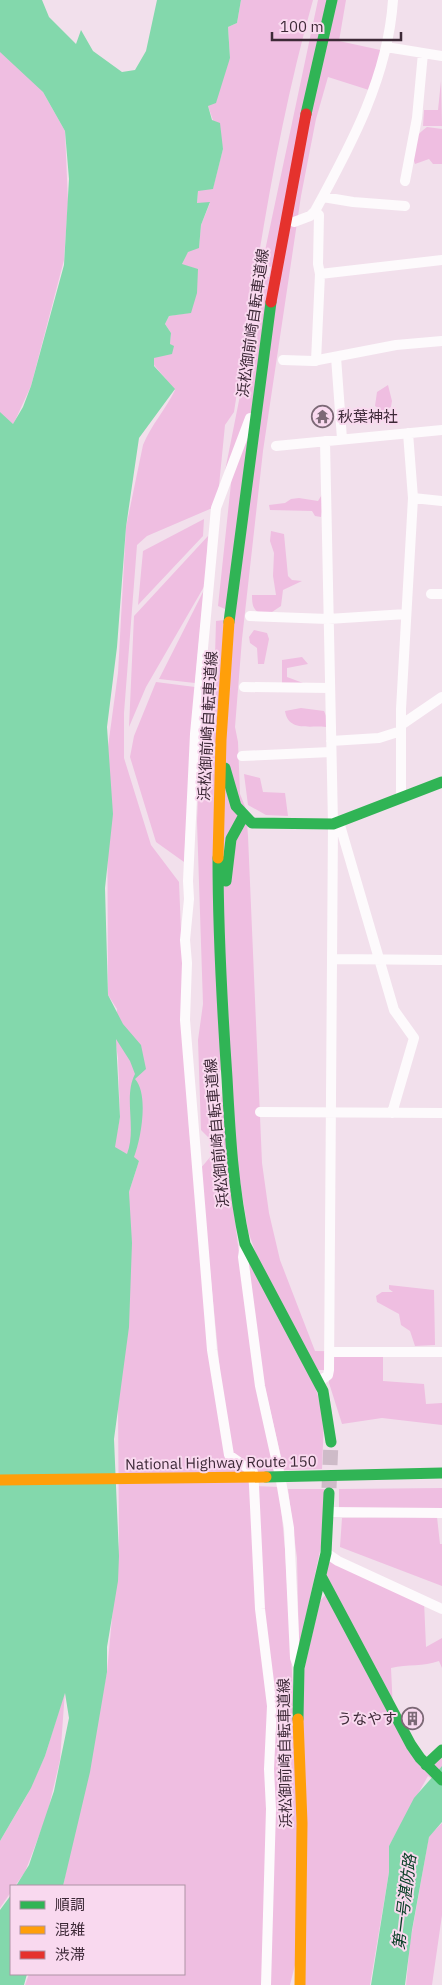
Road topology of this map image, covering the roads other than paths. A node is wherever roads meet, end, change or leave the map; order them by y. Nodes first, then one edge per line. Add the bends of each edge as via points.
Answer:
1 (332, 0) edge
2 (393, 0) edge
3 (386, 47) junction
4 (423, 53) junction
5 (442, 55) edge
6 (295, 164) junction
7 (405, 181) dead end
8 (322, 197) junction
9 (405, 206) dead end
10 (315, 211) junction
11 (294, 222) junction
12 (442, 260) edge
13 (275, 270) junction
14 (320, 274) junction
15 (442, 340) edge
16 (336, 357) junction
17 (282, 360) dead end
18 (316, 361) junction
19 (256, 403) junction
20 (442, 430) edge
21 (408, 433) junction
22 (342, 439) junction
23 (325, 441) junction
24 (276, 446) dead end
25 (413, 498) junction
26 (442, 501) edge
27 (431, 594) dead end
28 (442, 594) edge
29 (406, 614) junction
30 (250, 616) dead end
31 (328, 619) junction
32 (244, 687) dead end
33 (330, 688) junction
34 (442, 697) edge
35 (401, 728) junction
36 (330, 741) junction
37 (331, 752) junction
38 (221, 755) junction
39 (242, 756) dead end
40 (442, 782) edge
41 (401, 797) junction
42 (243, 817) junction
43 (336, 823) junction
44 (217, 891) junction
45 (332, 959) junction
46 (379, 960) junction
47 (442, 960) edge
48 (260, 1112) dead end
49 (331, 1113) junction
50 (392, 1113) junction
51 (442, 1113) edge
52 (245, 1244) junction
53 (329, 1352) junction
54 (442, 1352) edge
55 (318, 1382) junction
56 (331, 1442) tunnel mouth
57 (442, 1473) edge
58 (281, 1477) junction
59 (0, 1480) edge
60 (329, 1493) tunnel mouth
61 (330, 1512) junction
62 (442, 1513) edge
63 (326, 1554) junction
64 (321, 1576) junction
65 (442, 1609) edge
66 (299, 1668) junction
67 (442, 1750) edge
68 (426, 1764) junction
69 (442, 1780) edge
70 (266, 1985) edge
71 (300, 1985) edge

1 - 6 main road, 浜松御前崎自転車道線
2 - 3 street
3 - 4 street
3 - 8 street via 359,130
4 - 5 street
4 - 7 street via 417,118
6 - 11 street via 299,173
6 - 13 main road, 浜松御前崎自転車道線
8 - 9 street
8 - 10 street
10 - 11 street
10 - 14 street via 319,215
11 - 13 street via 281,264
12 - 14 street
13 - 19 main road, 浜松御前崎自転車道線
14 - 18 street
15 - 16 street
16 - 18 street
16 - 22 street
17 - 18 street
19 - 38 main road, 浜松御前崎自転車道線 via 228,631
19 - 70 street via 216,508 195,734 189,899 184,940 187,964 185,1020 212,1350 229,1456 253,1472 260,1609 272,1706
20 - 21 street
21 - 22 street
21 - 25 street
22 - 23 street
23 - 24 street
23 - 31 street
25 - 26 street
25 - 29 street
27 - 28 street
29 - 31 street
29 - 35 street
30 - 31 street
31 - 33 street
32 - 33 street
33 - 36 street
34 - 35 street
35 - 36 street via 378,738
35 - 41 street
36 - 37 street
37 - 39 street
37 - 43 street
38 - 42 main road via 234,804
38 - 44 main road, 浜松御前崎自転車道線
40 - 41 main road
41 - 43 main road
42 - 43 main road via 252,823
42 - 44 main road via 230,836 226,880
43 - 45 street
43 - 46 street
44 - 52 main road, 浜松御前崎自転車道線 via 232,1158
45 - 46 street
45 - 49 street
46 - 47 street
46 - 50 street via 394,1010 414,1038
48 - 49 street
49 - 50 street
49 - 53 street
50 - 51 street
52 - 55 main road, 浜松御前崎自転車道線
52 - 58 street via 243,1257 253,1342
53 - 54 street
53 - 55 street via 328,1375
55 - 56 main road, 浜松御前崎自転車道線 via 327,1407
57 - 58 main road, National Highway Route 150
58 - 59 main road, National Highway Route 150
58 - 66 street via 289,1528 295,1658
60 - 61 main road, 浜松御前崎自転車道線
61 - 62 street
61 - 63 main road, 浜松御前崎自転車道線
63 - 64 main road, 浜松御前崎自転車道線
63 - 65 street
64 - 66 main road, 浜松御前崎自転車道線
64 - 68 main road
66 - 71 main road, 浜松御前崎自転車道線
67 - 68 main road
68 - 69 main road

